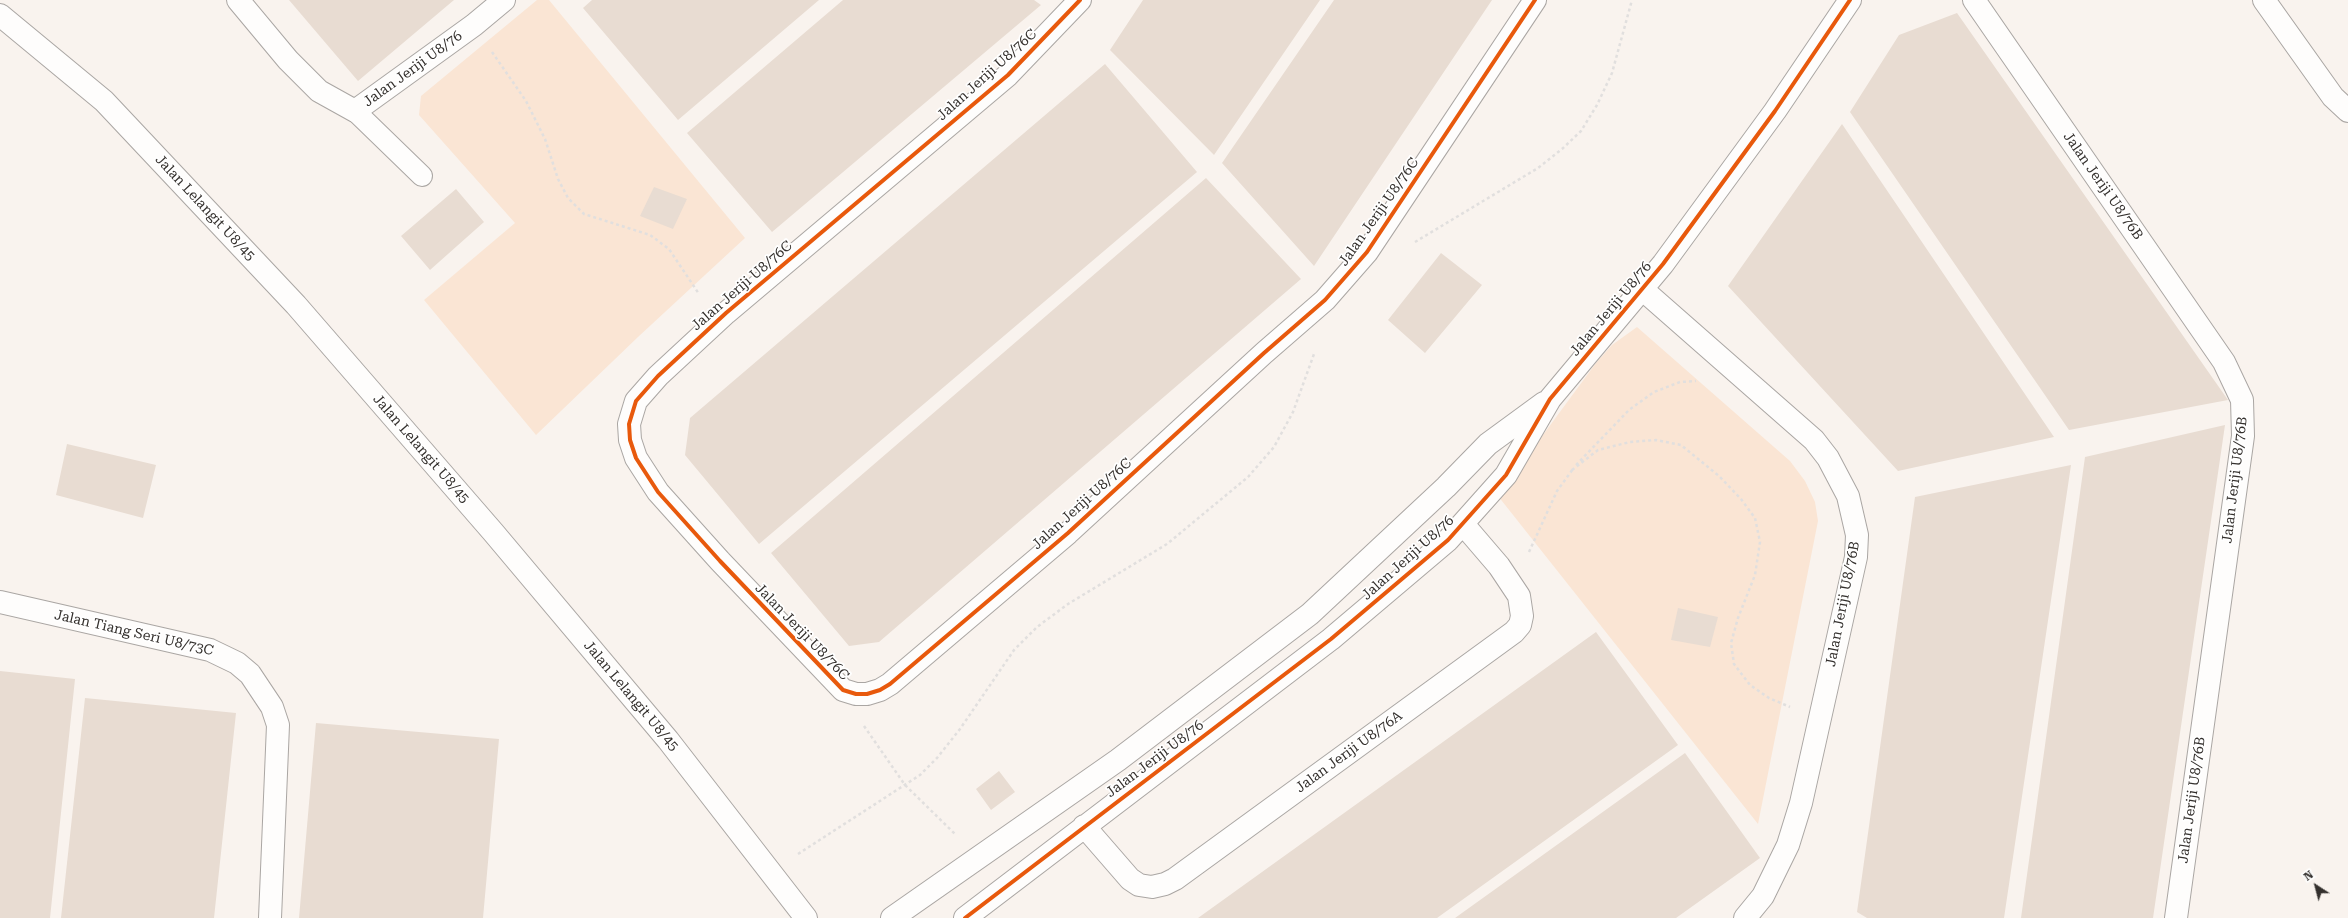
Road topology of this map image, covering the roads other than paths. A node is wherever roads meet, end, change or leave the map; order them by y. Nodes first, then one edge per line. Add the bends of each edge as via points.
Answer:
1 (238, 0) edge
2 (504, 0) edge
3 (1080, 0) edge
4 (1535, 0) edge
5 (1850, 0) edge
6 (1974, 0) edge
7 (2264, 0) edge
8 (0, 14) edge
9 (355, 111) junction
10 (2348, 111) edge
11 (422, 176) dead end
12 (1642, 289) junction
13 (1550, 399) junction
14 (1463, 524) junction
15 (0, 602) edge
16 (1084, 826) junction
17 (270, 918) edge
18 (806, 918) edge
19 (892, 918) edge
20 (965, 918) edge
21 (1745, 918) edge
22 (2176, 918) edge

1 - 9 main road, Jalan Jeriji U8/76 via 288,60 319,91
2 - 9 main road, Jalan Jeriji U8/76 via 474,25
3 - 4 main road, Jalan Jeriji U8/76C via 1008,75 716,322 658,376 636,401 629,424 630,440 636,458 658,492 843,690 867,694 890,684 1068,534 1325,300 1367,252
5 - 12 main road, Jalan Jeriji U8/76 via 1775,111
6 - 22 main road, Jalan Jeriji U8/76B via 2224,362 2242,400 2243,436
7 - 10 main road via 2333,97
8 - 18 main road, Jalan Lelangit U8/45 via 104,100 296,305 493,532 663,734
9 - 11 lane
12 - 13 main road, Jalan Jeriji U8/76
12 - 21 main road, Jalan Jeriji U8/76B via 1814,440 1839,477 1854,518 1857,535 1856,557 1801,803 1788,845 1763,896
13 - 14 main road, Jalan Jeriji U8/76 via 1506,475
13 - 19 main road, Jalan Jeriji U8/76 via 1488,444 1446,487 1310,614 1118,760
14 - 16 main road, Jalan Jeriji U8/76 via 1417,567 1331,639
14 - 16 main road, Jalan Jeriji U8/76A via 1486,549 1511,584 1522,606 1520,624 1514,632 1175,878 1152,887 1139,885 1119,869
15 - 17 main road, Jalan Tiang Seri U8/73C via 210,650 237,663 250,674 272,707 278,725
16 - 20 main road, Jalan Jeriji U8/76

